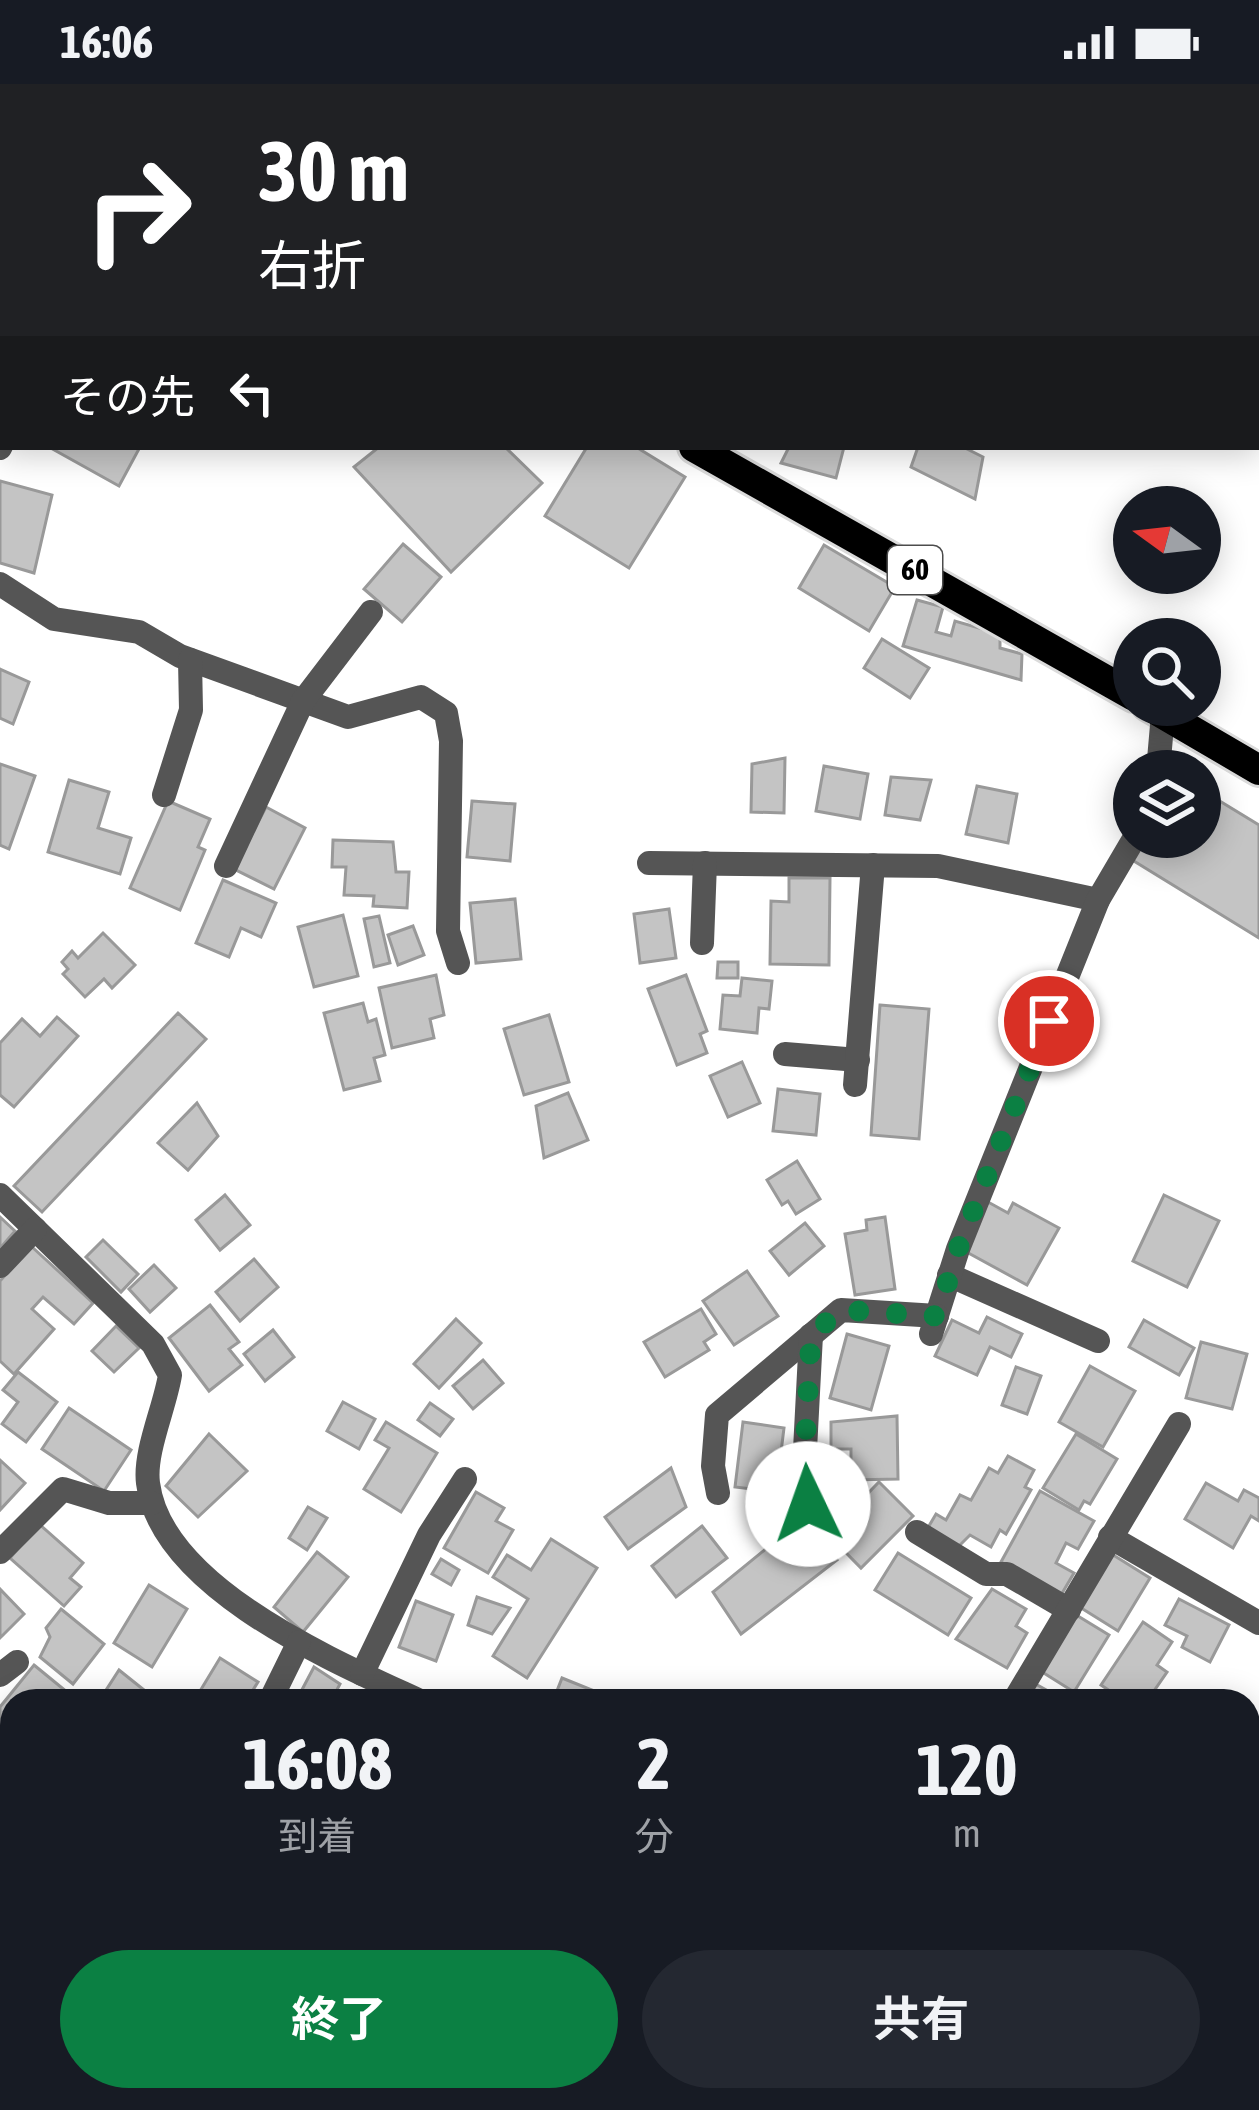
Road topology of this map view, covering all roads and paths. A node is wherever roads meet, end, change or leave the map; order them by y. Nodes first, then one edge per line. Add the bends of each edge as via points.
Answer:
1 (699, 450) edge
2 (0, 584) edge
3 (371, 612) dead end
4 (190, 660) junction
5 (1113, 684) edge
6 (303, 701) junction
7 (1183, 726) edge
8 (1259, 770) edge
9 (164, 796) dead end
10 (1123, 858) edge
11 (649, 863) dead end
12 (705, 863) junction
13 (873, 865) junction
14 (226, 866) dead end
15 (1098, 900) junction
16 (702, 944) dead end
17 (458, 963) dead end
18 (785, 1054) dead end
19 (0, 1195) edge
20 (35, 1229) junction
21 (0, 1266) edge
22 (949, 1275) junction
23 (811, 1335) junction
24 (1098, 1341) dead end
25 (1179, 1424) dead end
26 (466, 1479) dead end
27 (718, 1492) dead end
28 (152, 1503) junction
29 (808, 1504) dead end
30 (917, 1532) dead end
31 (1110, 1537) junction
32 (0, 1552) edge
33 (1069, 1610) junction
34 (1259, 1623) edge
35 (299, 1642) junction
36 (373, 1686) edge
37 (276, 1689) edge
38 (1021, 1689) edge

1 - 5 main road, 60
2 - 4 street via 54,620 139,632
3 - 6 street
4 - 6 street
4 - 9 street via 191,710
6 - 14 street
6 - 17 street via 348,717 421,698 446,712 448,932
7 - 8 main road
10 - 15 street
11 - 12 street
12 - 13 street
12 - 16 street
13 - 15 street via 938,866
13 - 18 street via 857,1073
15 - 22 street
19 - 20 street
20 - 21 street
20 - 28 street via 153,1344 170,1375 146,1477
22 - 23 street via 934,1325 841,1310
22 - 24 street
23 - 27 street via 717,1415
23 - 29 street
25 - 31 street
26 - 36 street via 429,1535
28 - 32 street via 110,1503 63,1489
28 - 35 street via 196,1567 242,1610
30 - 33 street
31 - 33 street
31 - 34 street
33 - 38 street
35 - 36 street
35 - 37 street

